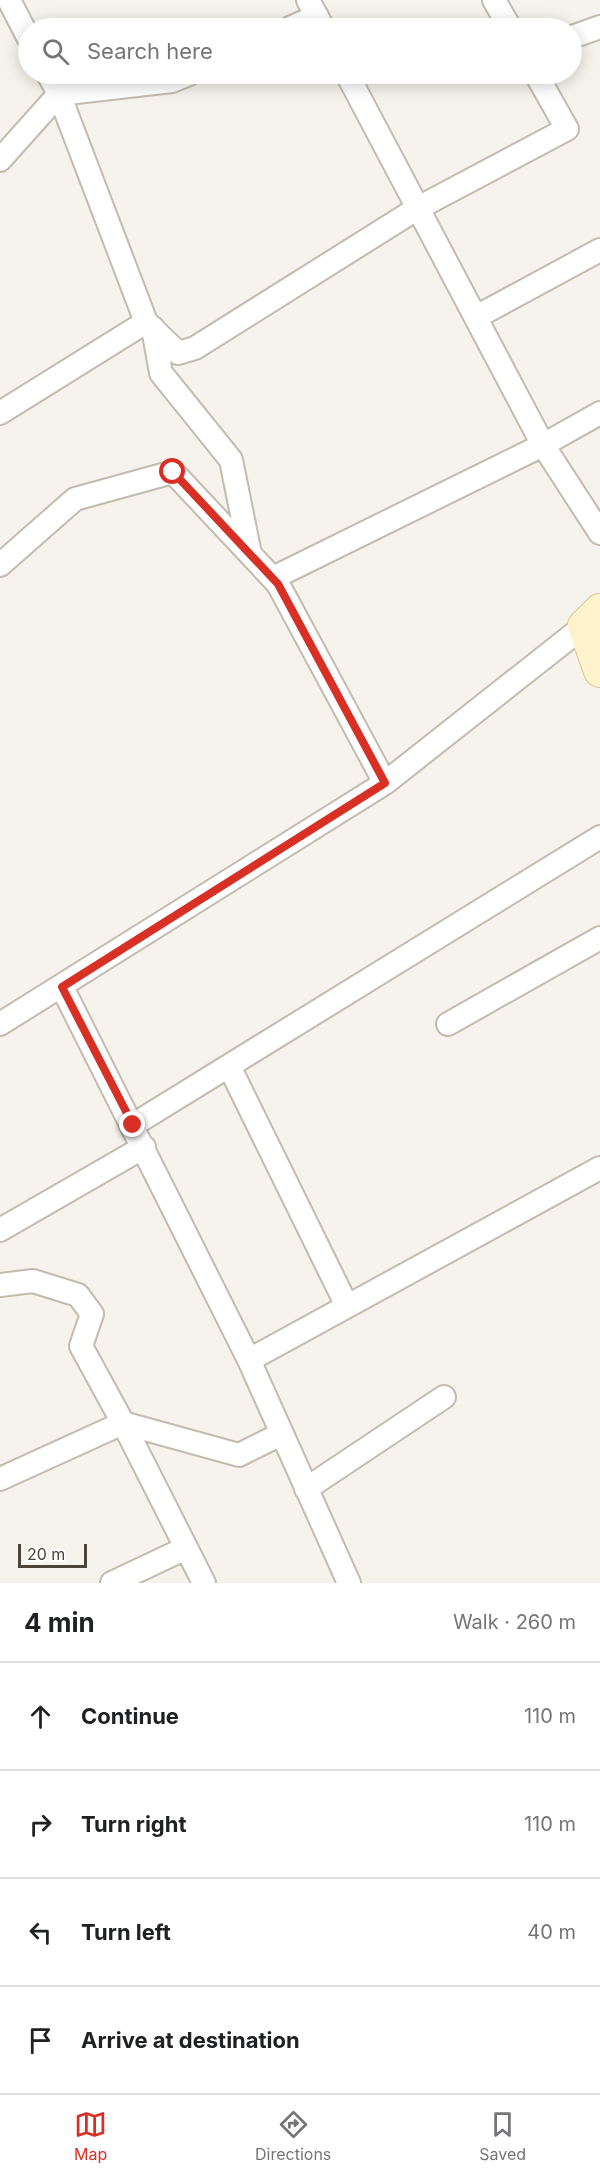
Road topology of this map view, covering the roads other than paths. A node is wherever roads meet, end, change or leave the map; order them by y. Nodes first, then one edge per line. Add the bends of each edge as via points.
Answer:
1 (9, 0) edge
2 (494, 0) edge
3 (18, 18) edge
4 (504, 18) edge
5 (600, 27) edge
6 (582, 33) edge
7 (54, 84) edge
8 (146, 84) edge
9 (352, 84) edge
10 (542, 84) edge
11 (59, 94) junction
12 (0, 160) edge
13 (418, 208) junction
14 (600, 250) edge
15 (476, 317) junction
16 (149, 325) junction
17 (0, 413) edge
18 (600, 413) edge
19 (543, 445) junction
20 (600, 533) edge
21 (250, 554) junction
22 (0, 565) edge
23 (273, 578) junction
24 (592, 618) edge
25 (600, 671) edge
26 (385, 783) junction
27 (600, 837) edge
28 (600, 938) edge
29 (62, 987) junction
30 (0, 1024) edge
31 (448, 1024) dead end
32 (229, 1066) junction
33 (133, 1125) junction
34 (144, 1147) junction
35 (600, 1168) edge
36 (0, 1230) edge
37 (0, 1285) edge
38 (347, 1306) junction
39 (249, 1360) junction
40 (444, 1397) dead end
41 (123, 1423) junction
42 (281, 1434) junction
43 (0, 1479) edge
44 (306, 1489) junction
45 (186, 1548) junction
46 (112, 1583) edge
47 (204, 1583) edge
48 (349, 1583) edge

1 - 3 street
2 - 4 street
5 - 6 street
7 - 11 street
8 - 11 street
9 - 13 street
10 - 13 street via 567,129
11 - 12 street
11 - 16 street
13 - 15 street
13 - 16 street via 195,348 178,353
14 - 15 street
15 - 19 street
16 - 17 street
16 - 21 street via 160,373 231,460
18 - 19 street
19 - 20 street
19 - 23 street
21 - 22 street via 173,472 75,500
21 - 23 street
23 - 26 street
24 - 25 main road
24 - 26 street
26 - 29 street
27 - 32 street
28 - 31 street
29 - 30 street
29 - 33 street
32 - 33 street
32 - 38 street
33 - 34 street
34 - 36 street
34 - 39 street
35 - 38 street
37 - 41 street via 33,1281 78,1295 92,1314 81,1346
38 - 39 street
39 - 42 street
40 - 44 street
41 - 42 street via 239,1455
41 - 43 street
41 - 45 street
42 - 44 street
44 - 48 street
45 - 46 street
45 - 47 street

